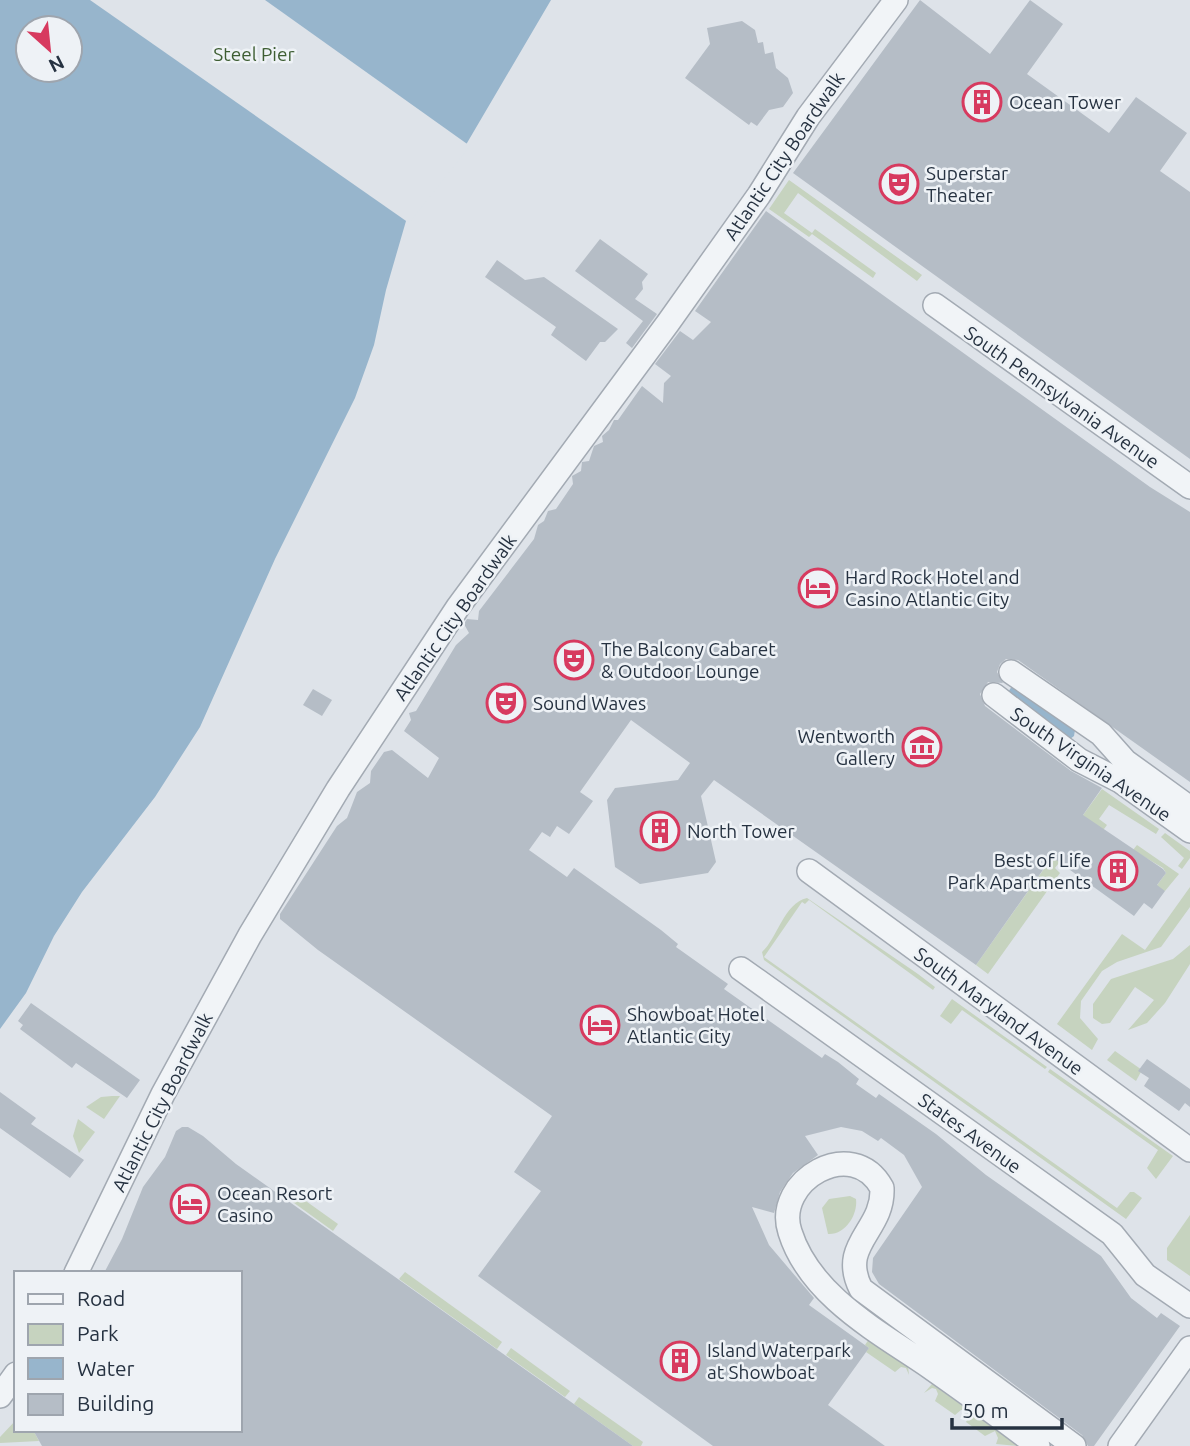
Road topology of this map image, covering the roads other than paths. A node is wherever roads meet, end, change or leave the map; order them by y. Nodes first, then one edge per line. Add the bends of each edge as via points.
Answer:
1 (896, 0) edge
2 (935, 305) dead end
3 (1190, 487) edge
4 (1011, 672) dead end
5 (994, 695) dead end
6 (1190, 808) edge
7 (1190, 831) edge
8 (809, 871) dead end
9 (741, 969) dead end
10 (1190, 1150) edge
11 (77, 1271) edge
12 (1190, 1307) edge
13 (1190, 1348) edge
14 (14, 1377) edge
15 (0, 1396) edge
16 (1038, 1446) edge
17 (1074, 1446) edge
18 (1120, 1446) edge

1 - 11 street, Atlantic City Boardwalk via 808,117 668,323 458,607 338,789 236,959 163,1094
2 - 3 street, South Pennsylvania Avenue
4 - 6 street, South Virginia Avenue via 1101,734 1125,761
5 - 7 street, South Virginia Avenue via 1079,760 1120,781
8 - 10 street, South Maryland Avenue
9 - 12 street, States Avenue via 1112,1234 1144,1275
13 - 18 street
14 - 15 street
16 - 17 street via 854,1313 820,1283 794,1244 788,1215 797,1191 818,1169 831,1163 855,1164 872,1174 882,1188 879,1212 853,1257 861,1289

